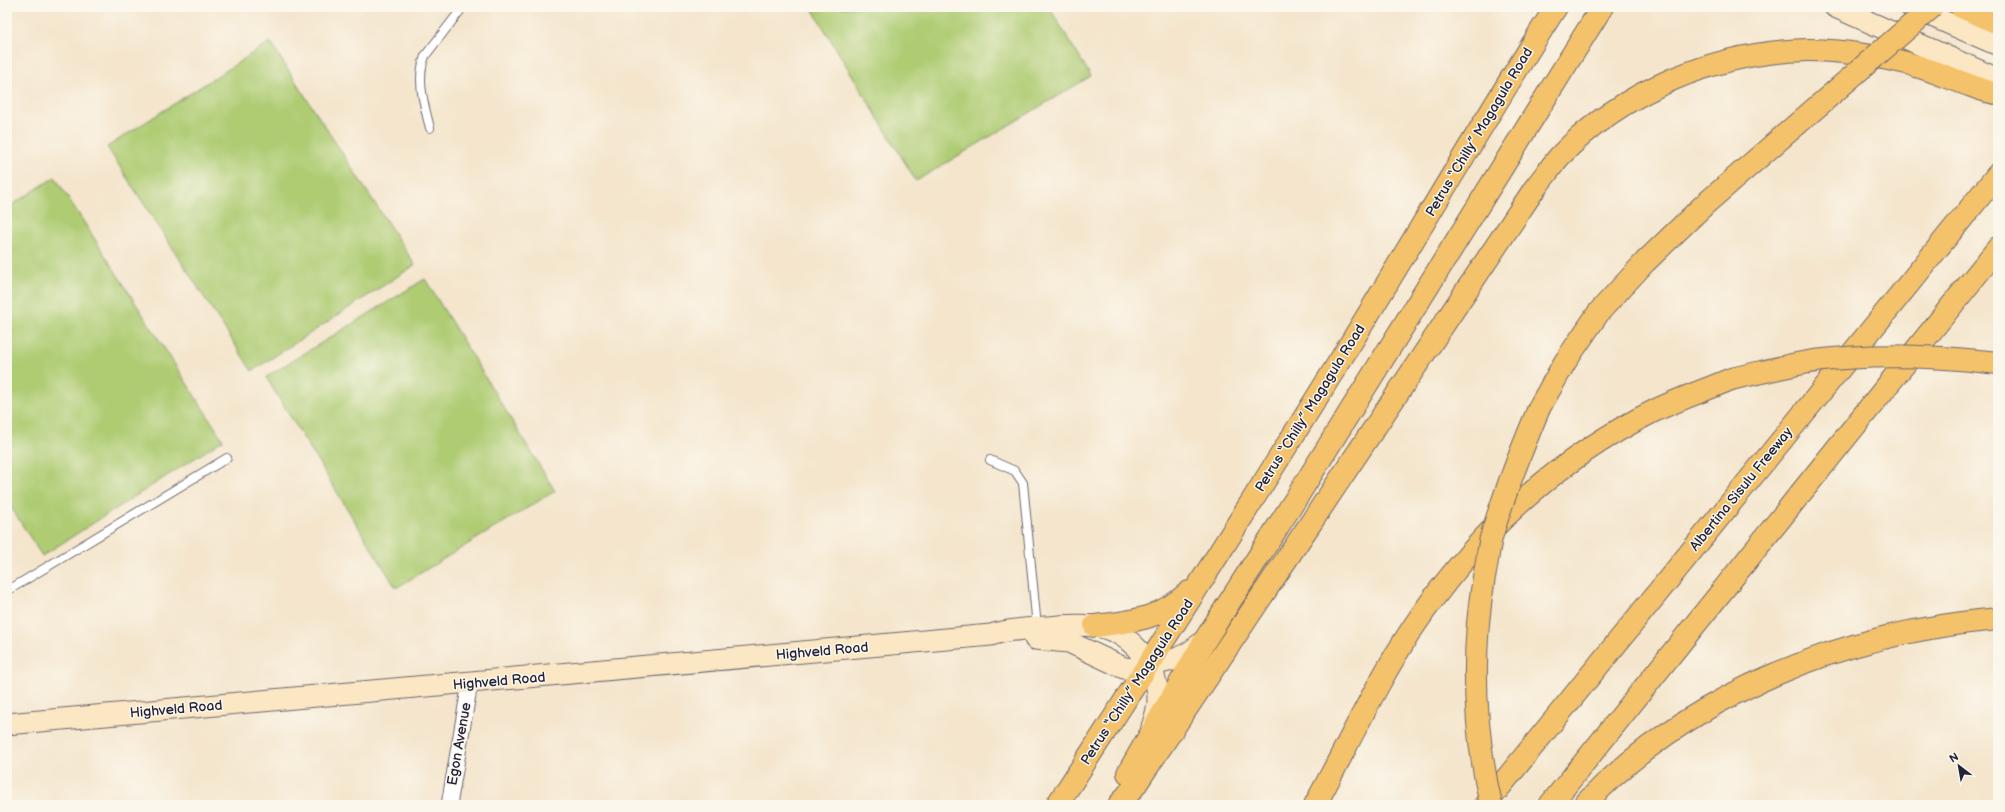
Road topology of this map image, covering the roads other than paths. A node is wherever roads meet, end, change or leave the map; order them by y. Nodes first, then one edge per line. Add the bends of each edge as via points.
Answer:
1 (463, 7) edge
2 (1556, 7) edge
3 (1602, 7) edge
4 (1835, 7) edge
5 (1911, 7) edge
6 (1932, 7) edge
7 (1962, 7) edge
8 (1986, 16) edge
9 (1998, 44) edge
10 (1998, 79) edge
11 (1998, 93) edge
12 (430, 128) dead end
13 (1998, 174) edge
14 (1998, 248) edge
15 (1998, 363) edge
16 (227, 458) dead end
17 (990, 460) dead end
18 (1202, 580) junction
19 (7, 591) edge
20 (1998, 619) edge
21 (1095, 626) junction
22 (1037, 628) junction
23 (991, 635) junction
24 (1205, 640) junction
25 (1148, 665) junction
26 (470, 683) junction
27 (7, 724) edge
28 (1150, 735) junction
29 (449, 805) edge
30 (1058, 805) edge
31 (1109, 805) edge
32 (1119, 805) edge
33 (1315, 805) edge
34 (1485, 805) edge
35 (1491, 805) edge
36 (1550, 805) edge
37 (1584, 805) edge

1 - 12 lane via 425,56 422,66 420,79
2 - 18 main road, Petrus “Chilly” Magagula Road via 1466,150 1344,354
3 - 24 main road
4 - 10 street
5 - 9 street
6 - 35 main road, bridge via 1704,205 1645,262 1599,312 1565,362 1539,408 1514,469 1491,539 1479,608 1476,708 1484,774
7 - 8 main road
11 - 32 main road via 1982,90 1899,61 1844,52 1780,51 1715,63 1680,76 1620,108 1588,132 1559,158 1535,188 1134,787
13 - 34 main road, Albertina Sisulu Freeway
14 - 36 main road
15 - 33 main road, bridge via 1937,356 1877,356 1815,362 1731,379 1654,411 1603,440 1565,465 1527,495 1465,557 1411,631
16 - 19 lane
17 - 22 lane via 1015,471 1023,483
18 - 21 main road via 1160,614
18 - 25 main road, Petrus “Chilly” Magagula Road
20 - 37 main road via 1908,631 1855,645 1775,675 1733,695 1650,747 1617,772
21 - 22 street, Highveld Road
21 - 25 street, Highveld Road via 1108,629 1127,639 1136,646
22 - 23 street, Highveld Road via 1005,630
23 - 25 street, Highveld Road via 1008,640 1051,639 1069,642 1124,668 1136,669
23 - 26 street, Highveld Road
24 - 25 street, Highveld Road via 1176,659
24 - 28 main road
25 - 28 street, Highveld Road via 1155,680 1158,701
25 - 30 main road, Petrus “Chilly” Magagula Road
26 - 27 street, Highveld Road
26 - 29 street, Egon Avenue
28 - 31 main road

